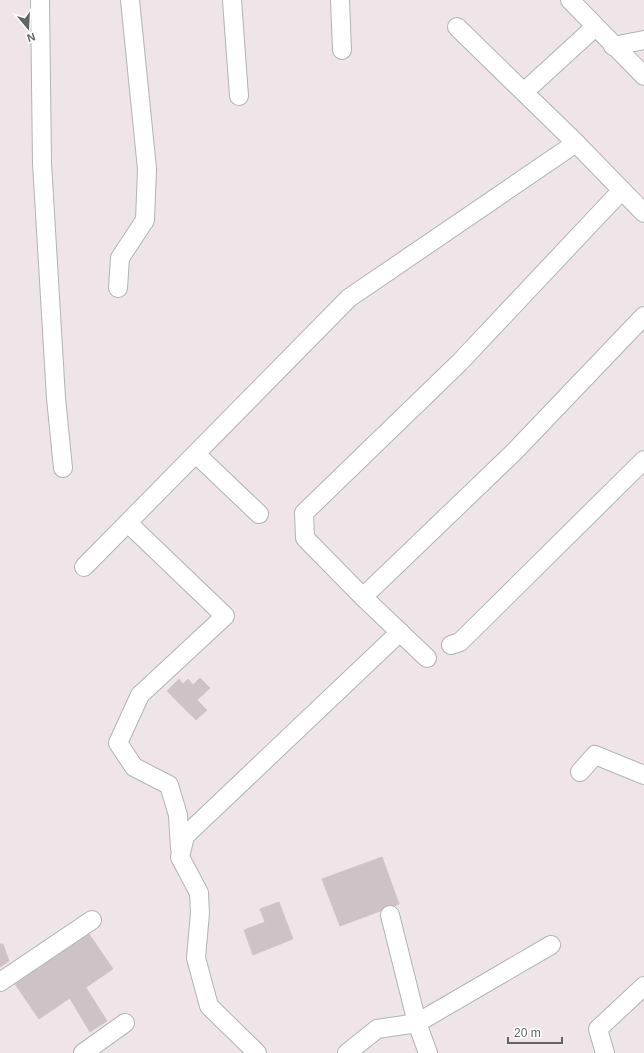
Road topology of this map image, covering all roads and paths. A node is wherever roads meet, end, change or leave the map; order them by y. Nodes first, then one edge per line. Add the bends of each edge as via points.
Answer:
1 (40, 0) edge
2 (130, 0) edge
3 (232, 0) edge
4 (340, 0) edge
5 (570, 0) edge
6 (457, 27) dead end
7 (596, 27) junction
8 (644, 40) edge
9 (613, 46) junction
10 (342, 50) dead end
11 (644, 76) edge
12 (524, 92) junction
13 (239, 96) dead end
14 (576, 143) junction
15 (622, 190) junction
16 (644, 213) edge
17 (118, 288) dead end
18 (644, 316) edge
19 (196, 454) junction
20 (644, 460) edge
21 (63, 468) dead end
22 (259, 514) dead end
23 (128, 523) junction
24 (84, 567) dead end
25 (363, 597) junction
26 (400, 632) junction
27 (452, 645) dead end
28 (427, 658) dead end
29 (580, 772) dead end
30 (644, 775) edge
31 (180, 857) junction
32 (390, 915) dead end
33 (92, 920) dead end
34 (551, 945) dead end
35 (0, 982) edge
36 (644, 986) edge
37 (125, 1023) dead end
38 (417, 1023) junction
39 (83, 1053) edge
40 (257, 1053) edge
41 (347, 1053) edge
42 (428, 1053) edge
43 (605, 1053) edge

1 - 21 street via 42,163 56,398
2 - 17 street via 147,169 145,220 120,258
3 - 13 street
4 - 10 street
5 - 7 street
6 - 12 street
7 - 9 street
7 - 12 street
8 - 9 street
9 - 11 street
12 - 14 street
14 - 15 street
14 - 19 street via 349,298
15 - 16 street
15 - 25 street via 460,362 304,513 305,538
18 - 25 street via 513,453
19 - 22 street
19 - 23 street
20 - 27 street via 460,642
23 - 24 street
23 - 31 street via 225,616 140,695 118,743 134,767 169,785 178,815
25 - 26 street
26 - 28 street
26 - 31 street via 185,836
29 - 30 street via 595,755
31 - 40 street via 199,893 196,958 209,1006
32 - 38 street
33 - 35 street
34 - 38 street
36 - 43 street via 598,1029
37 - 39 street
38 - 41 street via 377,1029
38 - 42 street

